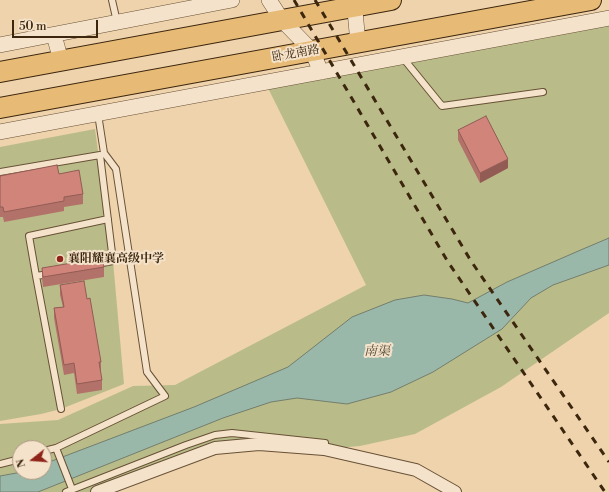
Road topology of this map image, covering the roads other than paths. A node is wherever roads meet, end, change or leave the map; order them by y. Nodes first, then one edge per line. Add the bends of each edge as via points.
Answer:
1 (112, 0) edge
2 (232, 0) edge
3 (269, 0) edge
4 (391, 0) edge
5 (591, 0) edge
6 (354, 3) edge
7 (609, 18) edge
8 (282, 20) junction
9 (117, 23) junction
10 (54, 35) junction
11 (358, 43) junction
12 (0, 45) edge
13 (312, 51) junction
14 (402, 57) junction
15 (61, 61) junction
16 (0, 72) edge
17 (321, 72) junction
18 (543, 92) dead end
19 (0, 108) edge
20 (98, 114) junction
21 (0, 132) edge
22 (102, 154) junction
23 (0, 172) edge
24 (108, 219) junction
25 (90, 266) edge
26 (59, 272) edge
27 (36, 276) junction
28 (61, 410) dead end
29 (56, 448) junction
30 (52, 449) edge
31 (324, 449) junction
32 (12, 461) edge
33 (0, 464) edge
34 (72, 489) junction
35 (66, 492) edge
36 (97, 492) edge
37 (455, 492) edge

1 - 9 lane
2 - 9 street
3 - 8 street
4 - 6 highway
5 - 11 highway, 卧龙南路
6 - 8 highway
6 - 11 street
7 - 14 street
8 - 13 street
8 - 15 highway
9 - 10 street
10 - 12 street
10 - 15 street
11 - 13 highway, 卧龙南路
13 - 17 street
13 - 19 highway, 卧龙南路
14 - 17 street
14 - 18 lane via 442,106
15 - 16 highway
17 - 20 street
20 - 21 street
20 - 22 lane
22 - 23 lane
22 - 24 lane
22 - 29 lane via 116,169 147,372 165,396
24 - 25 lane via 114,261
24 - 27 lane via 29,236
26 - 27 lane
27 - 28 lane
29 - 30 lane
29 - 34 lane
31 - 34 lane via 325,443 232,433 215,435
31 - 36 street via 259,444 215,448
31 - 37 street via 416,470
32 - 33 lane
34 - 35 lane

